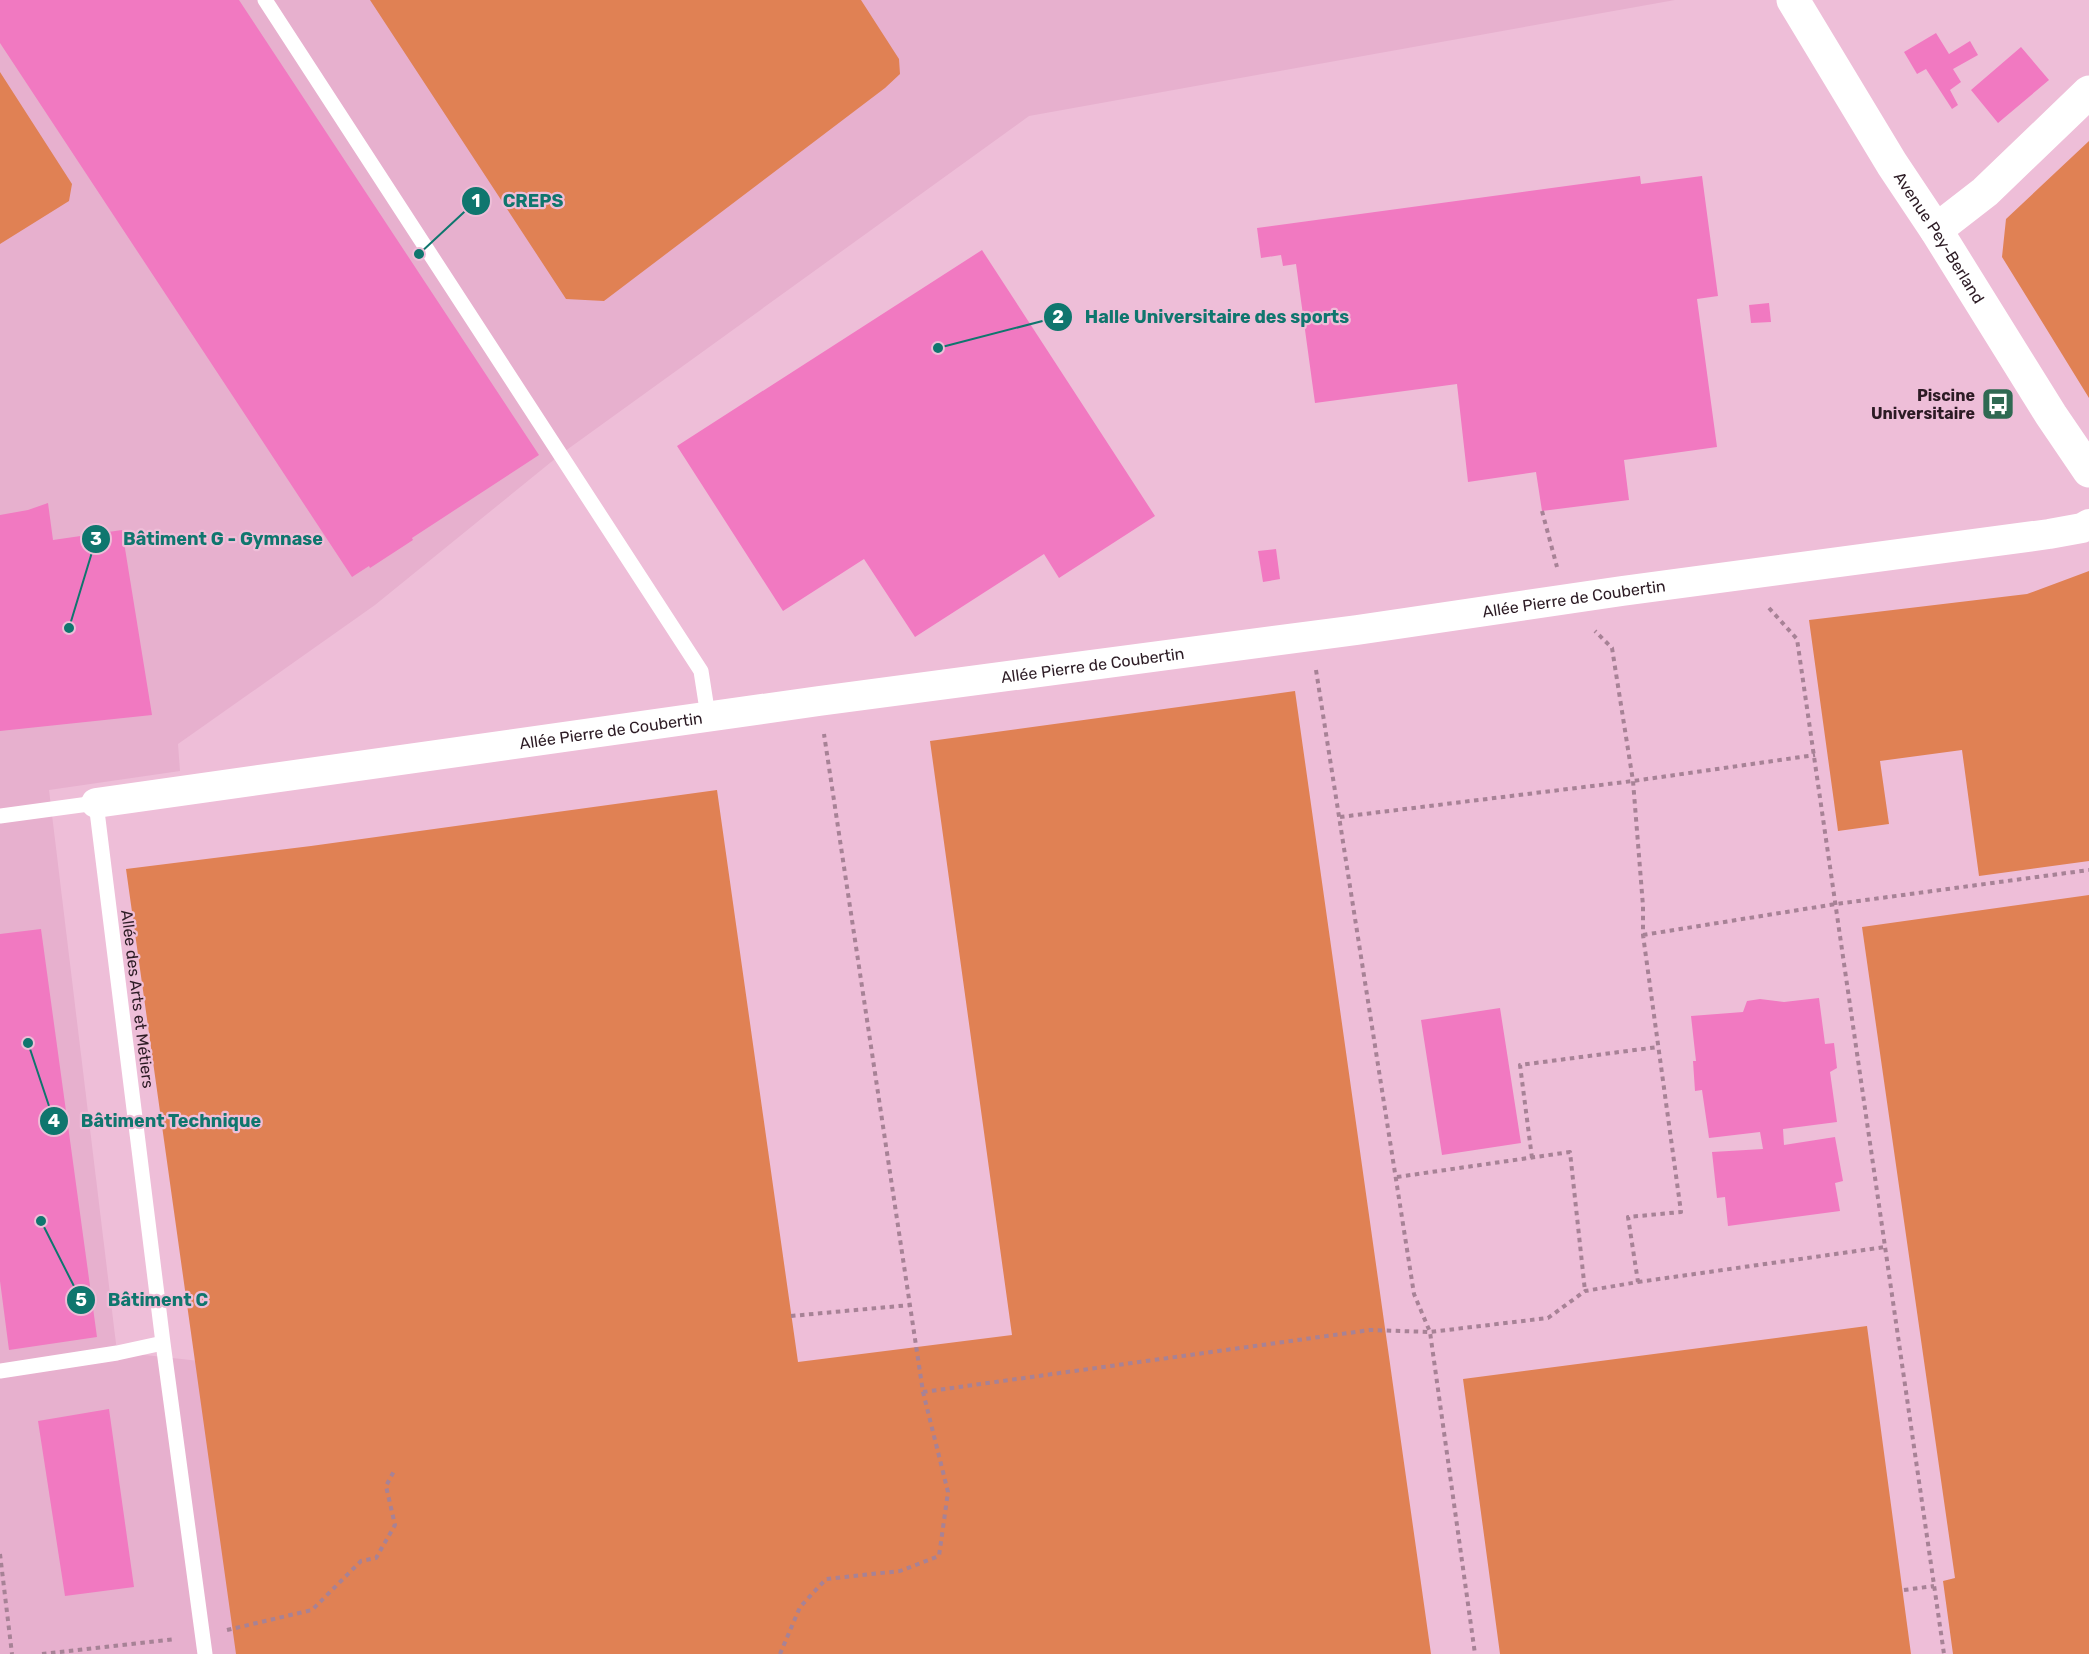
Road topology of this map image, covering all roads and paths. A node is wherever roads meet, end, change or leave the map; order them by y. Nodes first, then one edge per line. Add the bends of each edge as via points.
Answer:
1 (265, 0) edge
2 (1793, 0) edge
3 (2089, 92) edge
4 (1936, 230) junction
5 (2089, 471) edge
6 (1542, 511) dead end
7 (2089, 524) edge
8 (1564, 600) junction
9 (1769, 608) dead end
10 (1311, 636) junction
11 (819, 701) junction
12 (708, 716) junction
13 (1815, 755) junction
14 (1633, 781) junction
15 (96, 803) junction
16 (0, 816) edge
17 (1340, 817) junction
18 (2089, 870) edge
19 (1836, 904) junction
20 (1642, 935) junction
21 (1658, 1047) junction
22 (1532, 1158) junction
23 (1397, 1178) junction
24 (1885, 1247) junction
25 (1638, 1282) junction
26 (1585, 1291) junction
27 (910, 1305) junction
28 (791, 1316) dead end
29 (1430, 1332) junction
30 (163, 1343) junction
31 (0, 1371) edge
32 (923, 1392) junction
33 (394, 1472) dead end
34 (0, 1554) edge
35 (1934, 1586) junction
36 (1904, 1590) dead end
37 (202, 1637) junction
38 (12, 1654) edge
39 (42, 1654) edge
40 (205, 1654) edge
41 (780, 1654) edge
42 (1475, 1654) edge
43 (1944, 1654) edge

1 - 12 lane via 701,671
2 - 4 street, Avenue Pey-Berland
3 - 4 street via 1985,192
4 - 5 street, Avenue Pey-Berland
6 - 8 path
7 - 8 street, Allée Pierre de Coubertin via 2049,534
8 - 10 street, Allée Pierre de Coubertin
8 - 14 path via 1612,648
9 - 13 path via 1797,639
10 - 11 street, Allée Pierre de Coubertin
10 - 17 path
11 - 12 street, Allée Pierre de Coubertin
11 - 27 path
12 - 15 street, Allée Pierre de Coubertin
13 - 14 path
13 - 19 path
14 - 17 path
14 - 20 path
15 - 16 lane
15 - 30 lane, Allée des Arts et Métiers
17 - 23 path
18 - 19 path
19 - 20 path
19 - 24 path
20 - 21 path
21 - 22 path via 1520,1065
21 - 25 path via 1681,1212 1629,1217
22 - 23 path
22 - 26 path via 1570,1152
23 - 29 path via 1414,1294
24 - 25 path
24 - 35 path
25 - 26 path
26 - 29 path via 1548,1318
27 - 28 path
27 - 32 path
29 - 32 path via 1370,1330
29 - 42 path
30 - 31 lane
30 - 37 lane, Allée des Arts et Métiers
32 - 41 path via 948,1492 939,1556 900,1571 826,1579 800,1607
33 - 37 path via 386,1486 395,1525 376,1558 361,1561 312,1610
34 - 38 path
35 - 36 path
35 - 43 path
37 - 39 path
37 - 40 lane, Allée des Arts et Métiers

